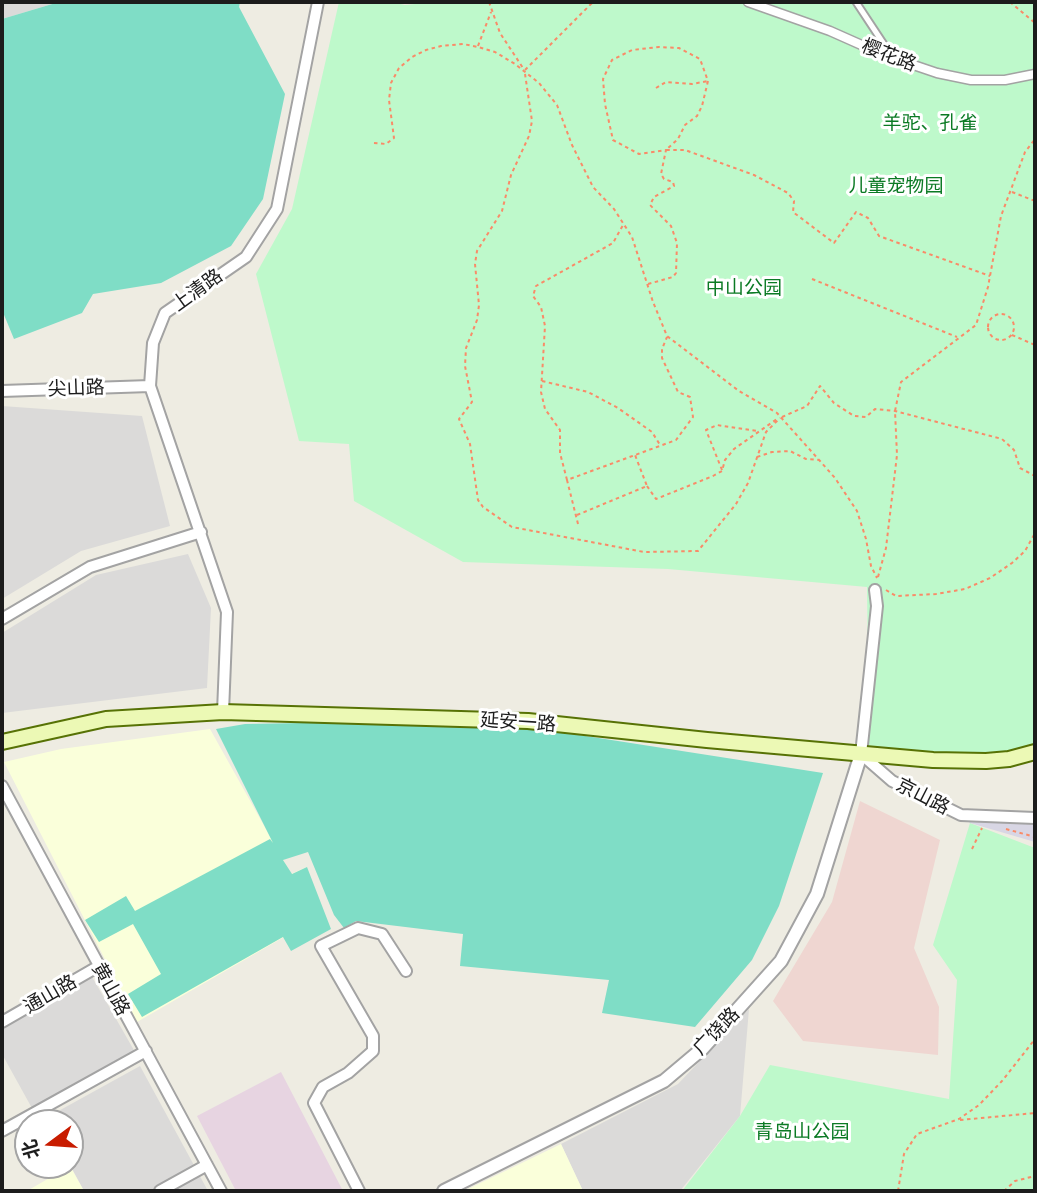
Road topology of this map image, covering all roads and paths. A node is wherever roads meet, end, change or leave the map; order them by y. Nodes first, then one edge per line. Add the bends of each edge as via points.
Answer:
1 (318, 2) edge
2 (489, 2) edge
3 (593, 2) edge
4 (748, 2) edge
5 (856, 2) edge
6 (1010, 2) edge
7 (492, 10) junction
8 (1035, 23) edge
9 (478, 47) junction
10 (893, 58) junction
11 (524, 71) junction
12 (1035, 74) edge
13 (708, 81) junction
14 (656, 88) dead end
15 (1035, 139) edge
16 (374, 143) dead end
17 (666, 150) junction
18 (1011, 192) junction
19 (1035, 201) edge
20 (624, 224) junction
21 (990, 276) junction
22 (812, 279) dead end
23 (648, 285) junction
24 (1011, 334) junction
25 (667, 336) junction
26 (958, 337) junction
27 (1035, 345) edge
28 (541, 380) junction
29 (150, 386) junction
30 (2, 391) edge
31 (895, 411) junction
32 (780, 417) junction
33 (758, 432) junction
34 (660, 446) junction
35 (635, 455) junction
36 (756, 458) junction
37 (820, 461) junction
38 (722, 471) junction
39 (1035, 476) edge
40 (568, 480) junction
41 (647, 486) junction
42 (576, 515) junction
43 (578, 524) dead end
44 (201, 532) junction
45 (1035, 533) edge
46 (875, 590) junction
47 (896, 596) dead end
48 (2, 619) edge
49 (223, 712) junction
50 (2, 742) edge
51 (1035, 752) edge
52 (861, 754) junction
53 (2, 786) edge
54 (1035, 818) edge
55 (984, 824) dead end
56 (997, 827) dead end
57 (1035, 837) edge
58 (972, 849) dead end
59 (99, 966) junction
60 (406, 971) dead end
61 (2, 1022) edge
62 (1035, 1039) edge
63 (146, 1051) junction
64 (1035, 1113) edge
65 (953, 1121) junction
66 (2, 1131) edge
67 (207, 1165) junction
68 (1035, 1176) edge
69 (160, 1191) edge
70 (221, 1191) edge
71 (359, 1191) edge
72 (444, 1191) edge
73 (898, 1191) edge
74 (1004, 1191) edge

1 - 29 street, 上清路 via 278,209 246,257 165,313 153,343
2 - 7 path
3 - 11 path
4 - 10 street, 樱花路
5 - 10 lane
6 - 8 path
7 - 9 path
7 - 11 path via 500,33
9 - 11 path
9 - 16 path via 441,46 412,57 399,68 389,100 394,138 386,144
10 - 12 street, 樱花路 via 971,80
11 - 20 path via 557,105 593,187
11 - 36 path via 532,121 529,136 511,175 502,211 477,251 480,305 464,366 472,402 459,419 470,444 478,499 512,527 644,552 698,551 736,504
13 - 14 path via 666,82
13 - 17 path via 697,116
13 - 17 path via 700,59 678,48 632,50 612,60 603,79 613,140 639,154
15 - 18 path via 1025,152
17 - 21 path via 685,150 754,175 788,193 794,201 793,212 834,243 856,212 868,218 879,236
17 - 23 path via 661,174 674,186 654,197 650,205 671,226 677,243 676,273
18 - 19 path
18 - 21 path via 1001,216
20 - 23 path
20 - 28 path via 613,243 536,286 533,296 545,326
21 - 26 path via 976,325
22 - 26 path
23 - 25 path
24 - 24 path via 1005,339 993,337 988,330 992,318 1008,316 1013,322
24 - 27 path
25 - 32 path
25 - 34 path via 662,358 678,392 690,397 693,417 676,440
26 - 31 path via 901,382
28 - 34 path via 588,392 618,408 652,432
28 - 40 path via 545,409 561,430 560,453
29 - 30 street, 尖山路
29 - 44 street, 上清路
31 - 32 path via 875,409 866,417 854,416 820,386 807,406
31 - 39 path via 1002,439 1014,450 1020,468
31 - 46 path via 897,455 886,548
32 - 33 path
32 - 36 path via 766,432
32 - 37 path
33 - 38 path via 734,449
33 - 38 path via 717,425 706,430
34 - 35 path
35 - 40 path
35 - 41 path
36 - 37 path via 790,451
37 - 46 path via 857,511
38 - 41 path via 656,499
40 - 42 path
41 - 42 path
42 - 43 path
44 - 48 street via 90,567
44 - 49 street, 上清路 via 227,612
45 - 47 path via 1025,551 990,578 965,589
46 - 52 street
49 - 50 main road, 延安一路 via 106,719
49 - 52 main road, 延安一路 via 528,721
51 - 52 main road, 延安一路 via 986,761
52 - 54 street, 京山路 via 892,781 961,816
52 - 72 street, 广饶路 via 817,894 781,961 702,1049 664,1081
53 - 59 street, 黄山路
55 - 58 path
56 - 57 path
59 - 61 street, 通山路
59 - 63 street, 黄山路
60 - 71 street via 382,934 358,928 321,946 373,1036 373,1051 323,1087 314,1102
62 - 65 path via 979,1105
63 - 66 street
63 - 67 street, 黄山路
64 - 65 path
65 - 73 path via 917,1134 904,1154
67 - 69 street
67 - 70 street, 黄山路
68 - 74 path via 1015,1181

